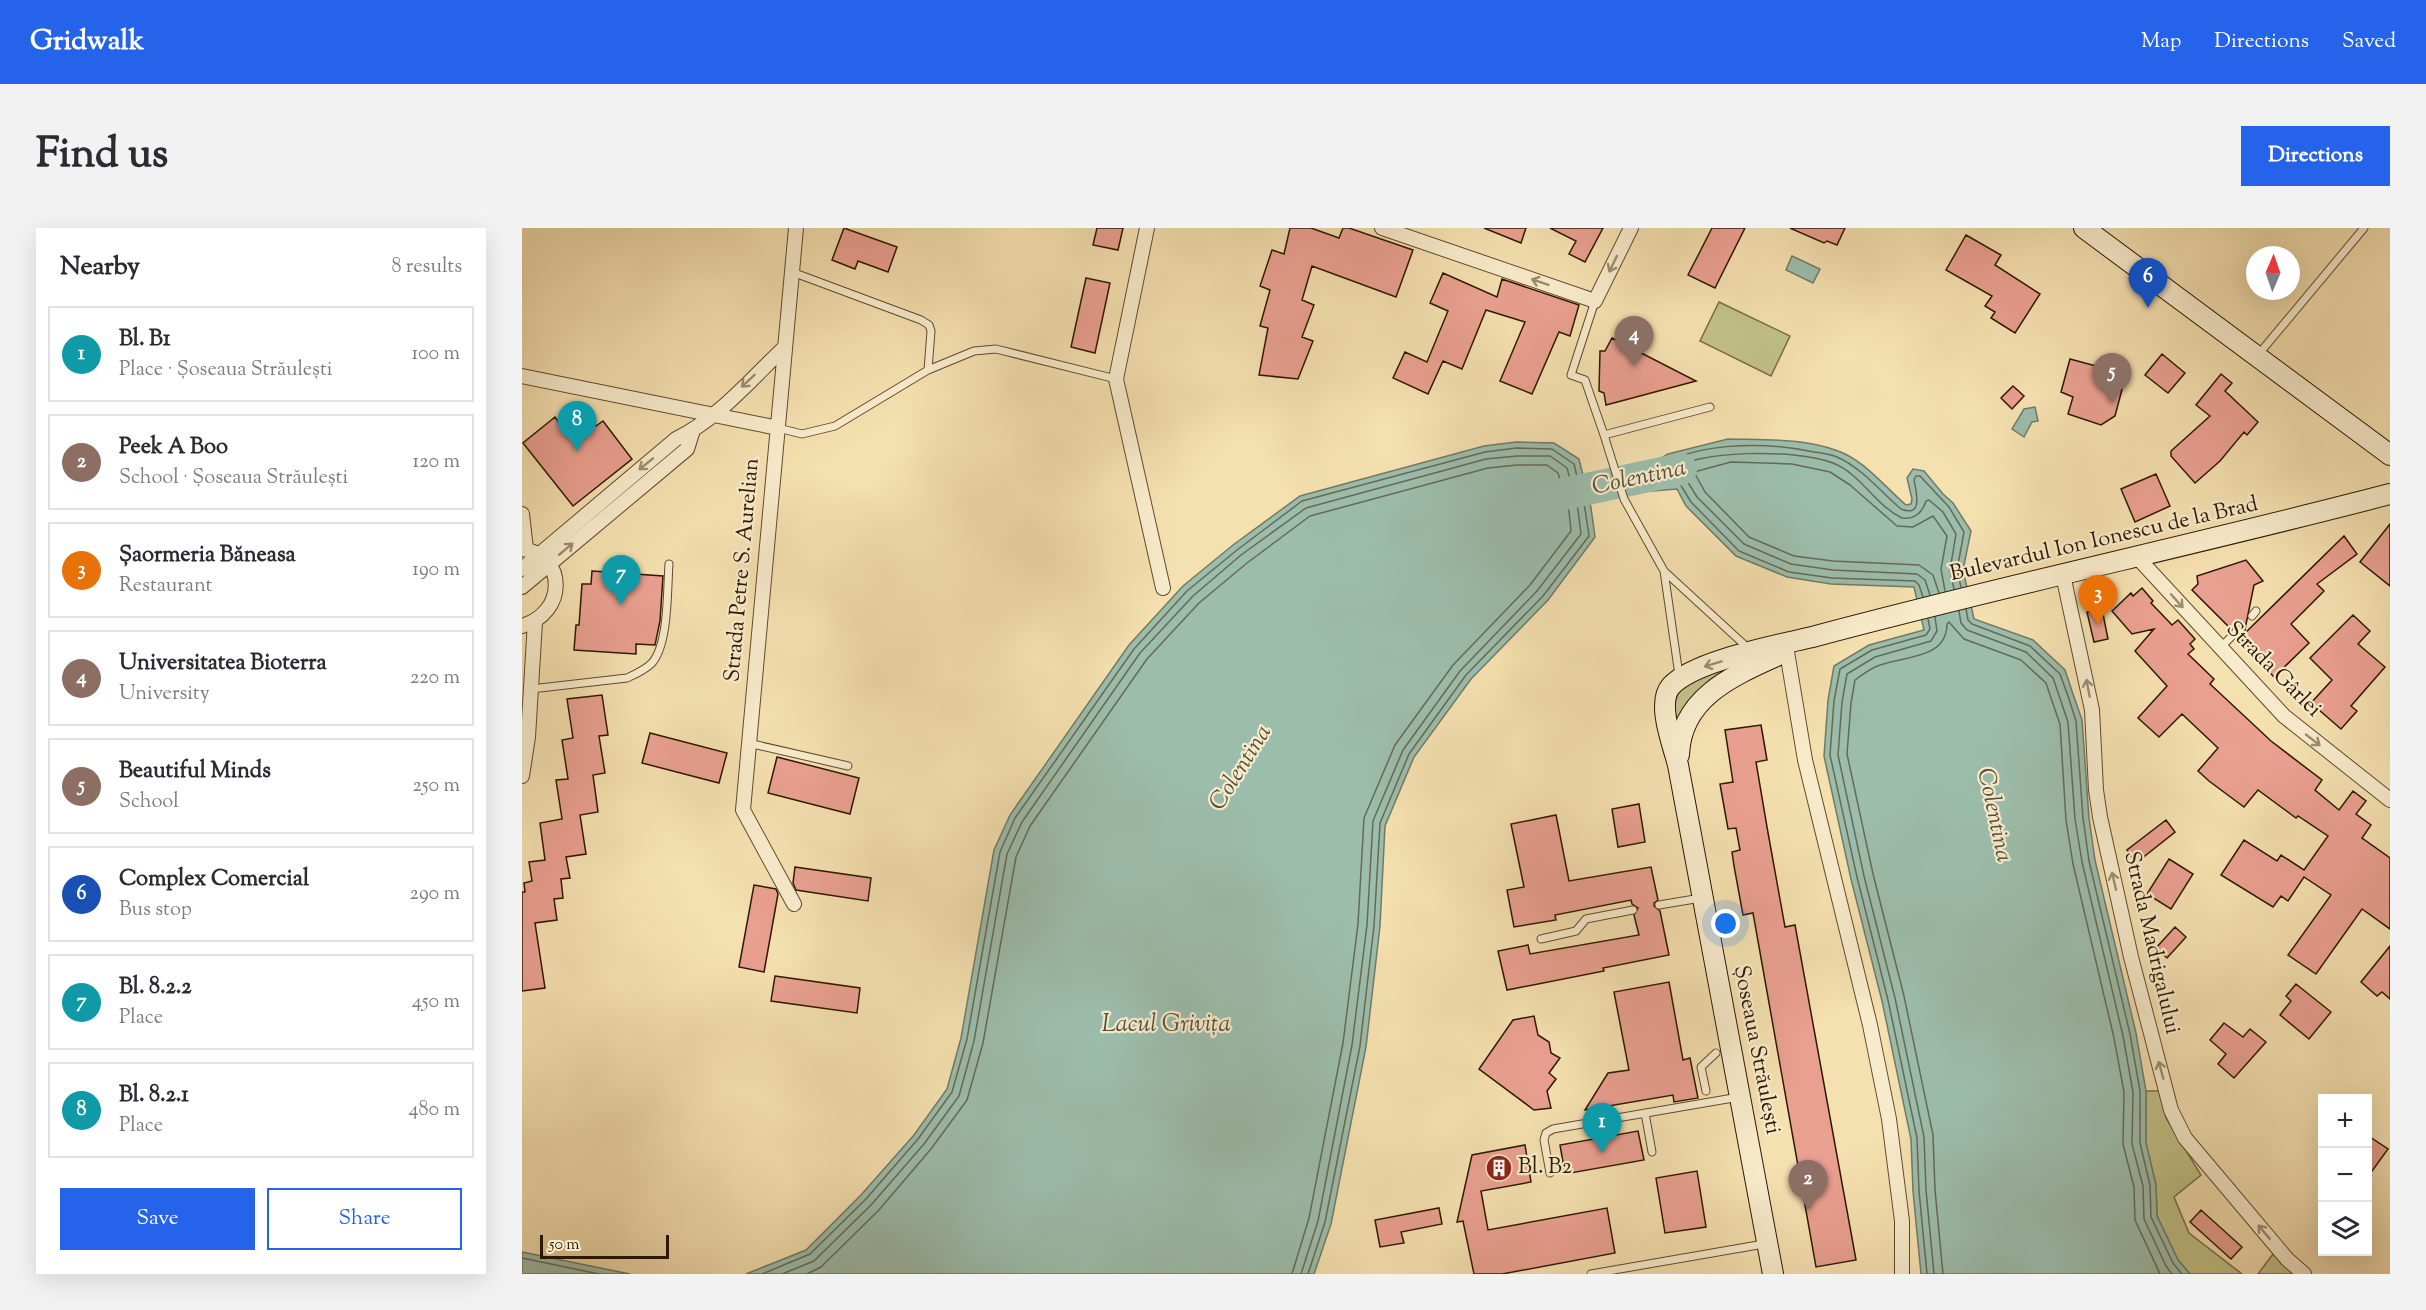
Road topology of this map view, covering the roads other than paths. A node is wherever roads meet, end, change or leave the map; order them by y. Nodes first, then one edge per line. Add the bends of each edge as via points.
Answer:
1 (796, 228) edge
2 (1147, 228) edge
3 (1382, 228) edge
4 (1631, 228) edge
5 (2084, 228) edge
6 (2364, 228) edge
7 (792, 272) junction
8 (1595, 301) junction
9 (785, 347) junction
10 (2256, 357) junction
11 (928, 370) junction
12 (522, 376) edge
13 (1116, 379) junction
14 (1710, 407) dead end
15 (712, 416) junction
16 (778, 428) junction
17 (1604, 435) junction
18 (2390, 455) edge
19 (2390, 494) edge
20 (522, 514) edge
21 (534, 554) edge
22 (2138, 558) junction
23 (669, 564) dead end
24 (522, 568) edge
25 (1664, 571) junction
26 (2063, 575) junction
27 (522, 587) edge
28 (1164, 588) dead end
29 (529, 624) edge
30 (1830, 632) junction
31 (2235, 633) dead end
32 (2220, 648) junction
33 (1753, 652) junction
34 (1787, 652) junction
35 (1679, 678) junction
36 (531, 689) junction
37 (748, 743) junction
38 (1678, 765) junction
39 (848, 766) dead end
40 (522, 776) edge
41 (2390, 800) edge
42 (1703, 897) junction
43 (794, 904) dead end
44 (1659, 905) dead end
45 (1633, 910) dead end
46 (1541, 939) dead end
47 (1716, 1053) dead end
48 (1706, 1091) dead end
49 (1740, 1096) junction
50 (1645, 1113) junction
51 (1652, 1152) dead end
52 (1550, 1173) dead end
53 (1767, 1243) junction
54 (1591, 1274) edge
55 (1773, 1274) edge
56 (1902, 1274) edge
57 (2304, 1274) edge

1 - 7 street, Strada Petre S. Aurelian
2 - 13 street
8 -> 3 street
4 -> 8 street
5 - 10 street
6 - 10 lane
7 - 9 street, Strada Petre S. Aurelian
7 - 11 lane via 929,325
8 - 17 lane via 1571,375 1585,380
9 -> 15 street
9 - 16 street, Strada Petre S. Aurelian
10 - 18 street
11 - 13 lane via 974,351 996,349
11 - 16 lane via 835,426 802,434
12 - 15 street
13 - 28 street
14 - 17 lane
15 - 16 street
15 - 21 street via 693,430 687,449
16 - 37 street, Strada Petre S. Aurelian
17 - 25 lane via 1624,499
19 - 22 street, Bulevardul Ion Ionescu de la Brad
20 - 21 street
21 - 24 street
21 - 27 street
21 - 29 street via 554,576 556,590 546,614
22 - 26 street, Bulevardul Ion Ionescu de la Brad
22 -> 32 street, Strada Gârlei
23 - 36 lane via 662,640 653,662 627,678
25 - 33 lane
25 - 35 lane
26 - 30 street, Bulevardul Ion Ionescu de la Brad
57 -> 26 street, Strada Madrigalului via 2185,1138 2171,1110 2100,817 2092,710
29 - 36 street
30 - 33 street, Bulevardul Ion Ionescu de la Brad
30 - 34 street, Bulevardul Ion Ionescu de la Brad
31 - 32 lane
32 -> 41 street, Strada Gârlei via 2284,716
33 -> 35 street, Bulevardul Ion Ionescu de la Brad
34 - 38 street, Bulevardul Ion Ionescu de la Brad via 1719,685 1701,702 1682,730
34 - 56 street via 1805,760 1889,1119 1902,1221
35 - 38 street via 1669,688 1665,706
36 - 40 street
37 - 39 lane
37 - 43 street, Strada Petre S. Aurelian via 742,810
38 - 42 street, Șoseaua Străulești
42 - 44 lane
42 - 49 street, Șoseaua Străulești
45 - 46 lane via 1586,919 1576,931
47 - 48 lane via 1701,1067
49 - 50 lane
49 - 53 street, Șoseaua Străulești
50 - 51 lane
50 - 52 lane via 1546,1133
53 - 54 lane
53 - 55 street, Șoseaua Străulești

